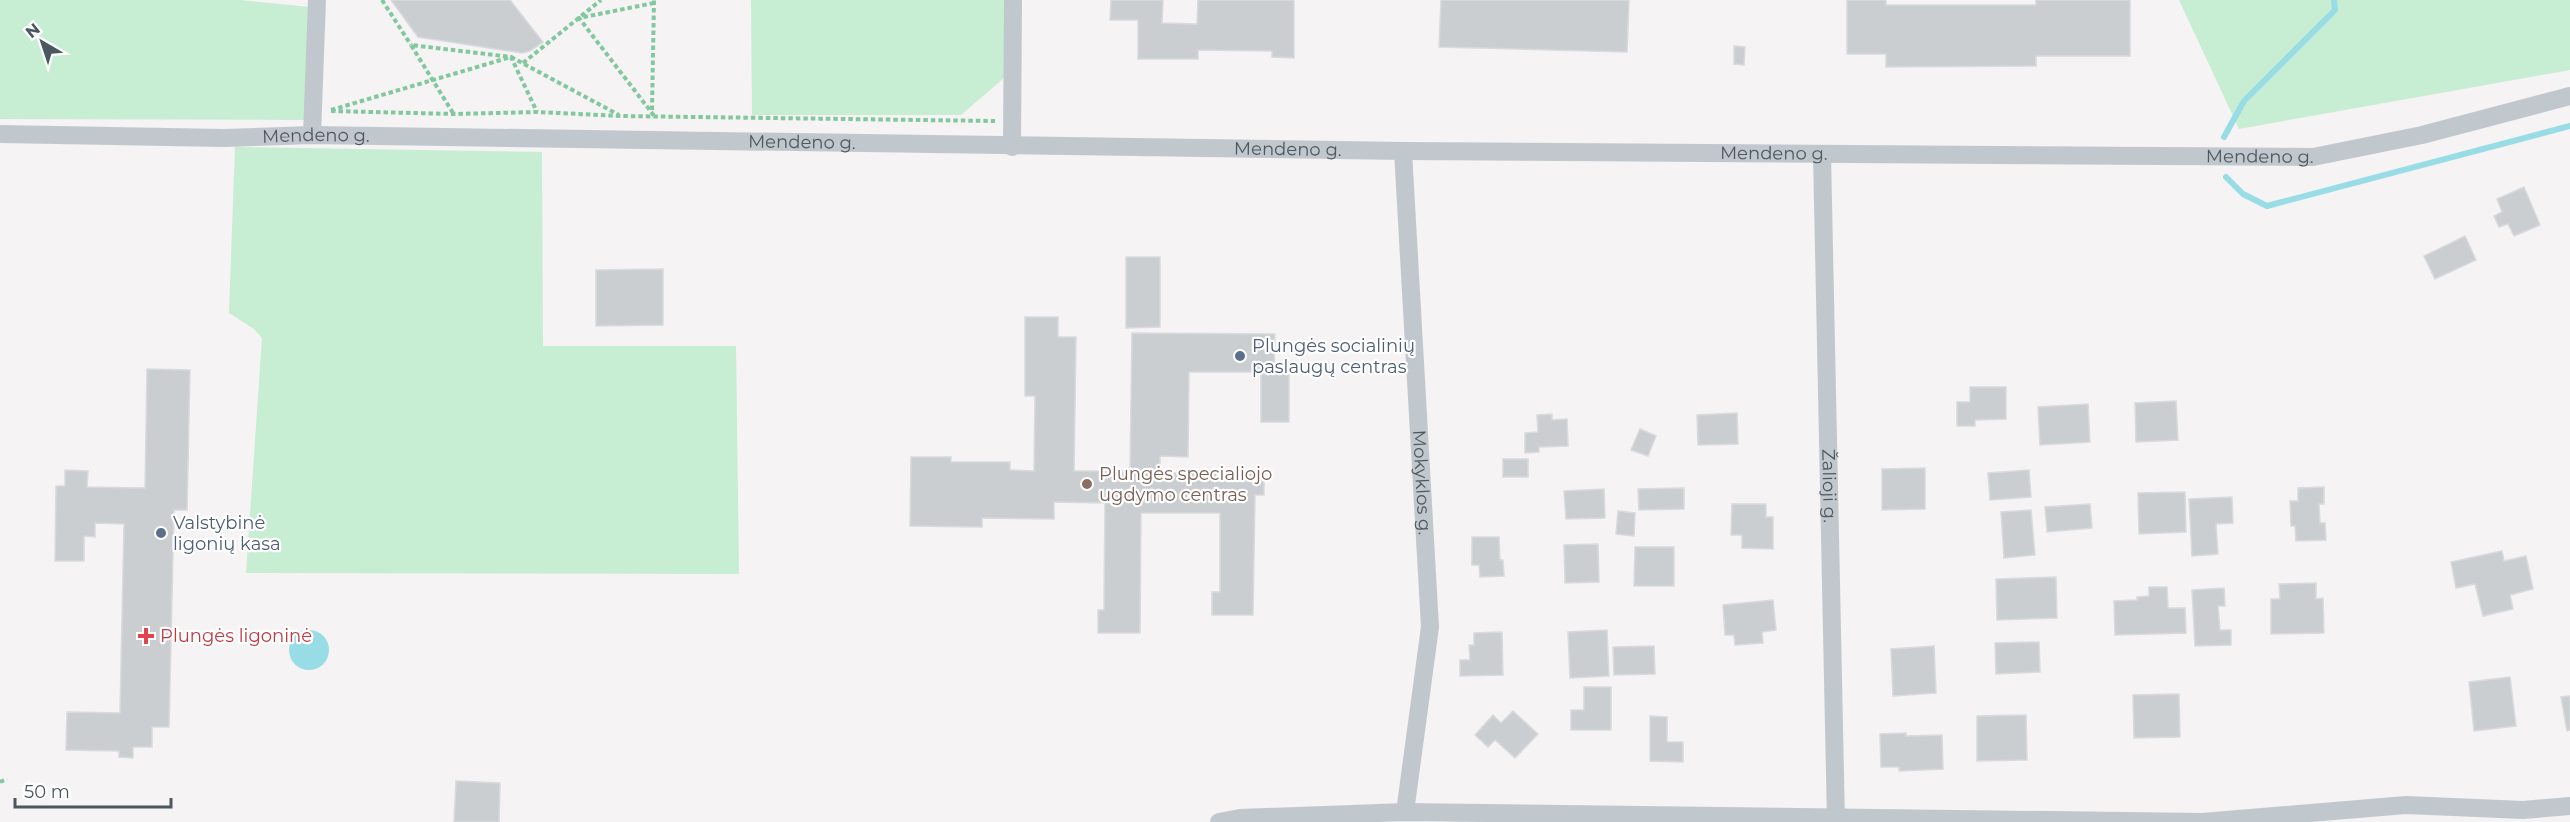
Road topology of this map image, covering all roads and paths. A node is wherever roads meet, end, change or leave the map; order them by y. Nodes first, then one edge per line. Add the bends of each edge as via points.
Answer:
1 (317, 0) edge
2 (382, 0) edge
3 (601, 0) edge
4 (1013, 0) edge
5 (654, 1) edge
6 (579, 18) junction
7 (411, 45) junction
8 (511, 57) junction
9 (523, 63) junction
10 (433, 80) junction
11 (2570, 96) edge
12 (652, 110) junction
13 (537, 112) junction
14 (454, 114) junction
15 (621, 116) junction
16 (656, 117) junction
17 (1012, 122) junction
18 (0, 134) edge
19 (312, 135) junction
20 (1012, 147) junction
21 (1403, 151) junction
22 (1822, 154) junction
23 (7, 779) dead end
24 (0, 782) edge
25 (2570, 806) edge
26 (1405, 812) junction
27 (1836, 819) edge
28 (1219, 822) edge
29 (2202, 822) edge

1 - 19 street
2 - 7 path
3 - 6 path
4 - 17 street
5 - 6 path
5 - 12 path
6 - 9 path
6 - 12 path
7 - 8 path
7 - 10 path
8 - 9 path
8 - 10 path
8 - 13 path
9 - 15 path
10 - 14 path
10 - 14 path via 327,111
11 - 22 street, Mendeno g. via 2422,135 2313,157
12 - 16 path
13 - 14 path
13 - 15 path
15 - 16 path
16 - 17 path
17 - 20 street
18 - 19 street, Mendeno g. via 224,138
19 - 20 street, Mendeno g.
20 - 21 street, Mendeno g.
21 - 22 street, Mendeno g.
21 - 26 street, Mokyklos g. via 1430,627
22 - 27 street, Žalioji g.
23 - 24 path
25 - 29 street via 2523,810 2406,805
26 - 27 street
26 - 28 street
27 - 29 street

